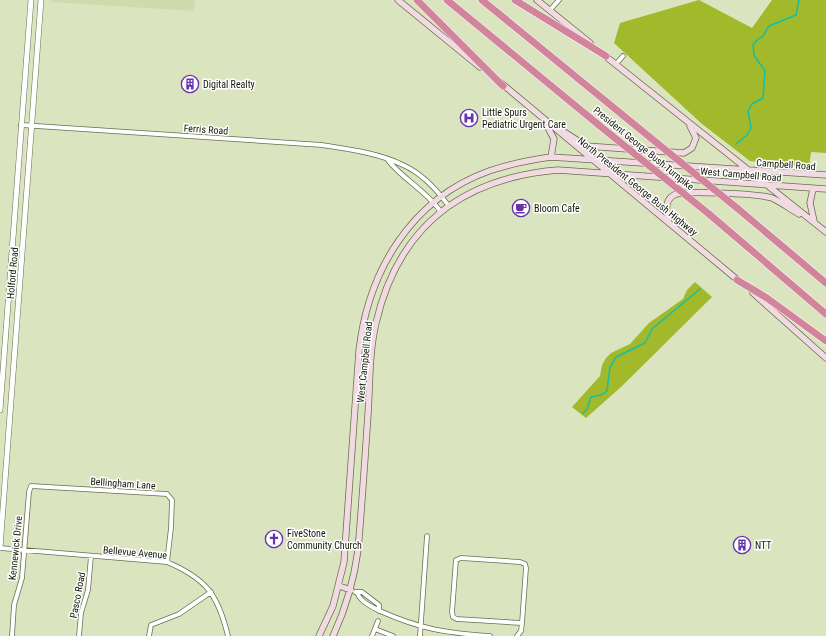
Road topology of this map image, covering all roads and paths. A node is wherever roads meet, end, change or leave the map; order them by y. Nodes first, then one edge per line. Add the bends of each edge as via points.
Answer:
1 (30, 0) edge
2 (41, 0) edge
3 (398, 0) edge
4 (417, 0) edge
5 (447, 0) edge
6 (482, 0) edge
7 (515, 0) edge
8 (537, 0) edge
9 (559, 0) edge
10 (550, 10) junction
11 (606, 56) junction
12 (623, 56) dead end
13 (616, 64) junction
14 (503, 86) junction
15 (544, 120) junction
16 (688, 122) junction
17 (21, 125) junction
18 (31, 125) junction
19 (551, 157) junction
20 (589, 159) junction
21 (388, 160) junction
22 (746, 170) junction
23 (607, 173) junction
24 (825, 175) edge
25 (767, 186) junction
26 (813, 189) junction
27 (826, 189) edge
28 (441, 196) junction
29 (434, 202) junction
30 (448, 205) junction
31 (441, 212) junction
32 (814, 221) junction
33 (669, 223) junction
34 (826, 232) edge
35 (737, 280) junction
36 (826, 283) edge
37 (826, 314) edge
38 (826, 341) edge
39 (826, 358) edge
40 (0, 410) edge
41 (31, 486) joint
42 (427, 536) dead end
43 (0, 548) edge
44 (25, 551) junction
45 (91, 556) junction
46 (167, 562) junction
47 (339, 586) junction
48 (354, 591) junction
49 (211, 592) junction
50 (368, 596) junction
51 (364, 601) junction
52 (380, 611) junction
53 (378, 621) dead end
54 (522, 623) junction
55 (420, 627) junction
56 (375, 629) junction
57 (12, 636) edge
58 (79, 636) edge
59 (149, 636) edge
60 (228, 636) edge
61 (319, 636) edge
62 (333, 636) edge
63 (372, 636) edge
64 (393, 636) edge
65 (420, 636) edge
66 (490, 636) edge
67 (517, 636) edge

1 - 17 street, Holford Road
2 - 18 street, Holford Road
3 - 14 main road, North President George Bush Highway
4 - 14 highway
5 - 37 highway, President George Bush Turnpike, bridge via 709,214
6 - 36 highway, President George Bush Turnpike, bridge
7 - 11 highway
8 - 10 main road
9 - 10 street
10 - 11 main road
11 - 13 main road
12 - 13 street
13 - 16 main road
14 - 15 main road, North President George Bush Highway
15 - 16 main road via 586,146 684,153 692,148 696,138
15 - 19 main road via 554,139
15 - 20 main road, North President George Bush Highway
16 - 22 main road
17 - 18 street, Ferris Road
17 - 40 street, Holford Road
18 - 21 street, Ferris Road via 322,145
18 - 43 street, Holford Road
19 - 20 main road, West Campbell Road
19 - 28 main road, West Campbell Road via 488,171
20 - 22 main road, West Campbell Road
20 - 23 main road, North President George Bush Highway
21 - 28 street, Ferris Road via 403,165 431,185
21 - 29 street
22 - 24 main road, Campbell Road
22 - 25 main road
23 - 25 main road, West Campbell Road
23 - 30 main road, West Campbell Road via 570,170 535,172 488,185
23 - 33 main road, North President George Bush Highway
25 - 26 main road, West Campbell Road
25 - 32 main road
26 - 27 main road, West Campbell Road
26 - 32 main road via 810,202
28 - 29 main road, West Campbell Road
28 - 30 street, Ferris Road
29 - 31 street
29 - 47 main road, West Campbell Road via 413,222 386,259 367,303 362,325 344,562
30 - 31 main road, West Campbell Road
31 - 48 main road, West Campbell Road via 402,255 384,294 376,325
32 - 33 main road via 771,198 692,192 674,195 669,200 666,206
32 - 34 main road
33 - 35 main road, North President George Bush Highway
35 - 38 highway via 767,298
35 - 39 main road, North President George Bush Highway via 770,306
41 - 44 street, Kennewick Drive
41 - 46 street, Bellingham Lane via 167,494 172,500 172,516
42 - 55 street
43 - 44 street, Bellevue Avenue
44 - 45 street, Bellevue Avenue
44 - 57 street, Kennewick Drive via 22,578 14,605
45 - 46 street, Bellevue Avenue
45 - 58 street, Pasco Road via 88,590 81,613
46 - 49 street, Bellevue Avenue via 200,580
47 - 48 main road
47 - 61 main road, West Campbell Road
48 - 50 street
48 - 51 street
48 - 62 main road, West Campbell Road
49 - 59 street via 179,614 151,625
49 - 60 street, Bellevue Avenue via 222,611
50 - 51 street
50 - 52 street via 379,605
51 - 52 street via 374,610
52 - 55 street
53 - 56 street
54 - 54 street via 525,564 461,558 456,560 453,617
54 - 67 street
55 - 65 street
55 - 66 street via 445,633
56 - 63 street
56 - 64 street

